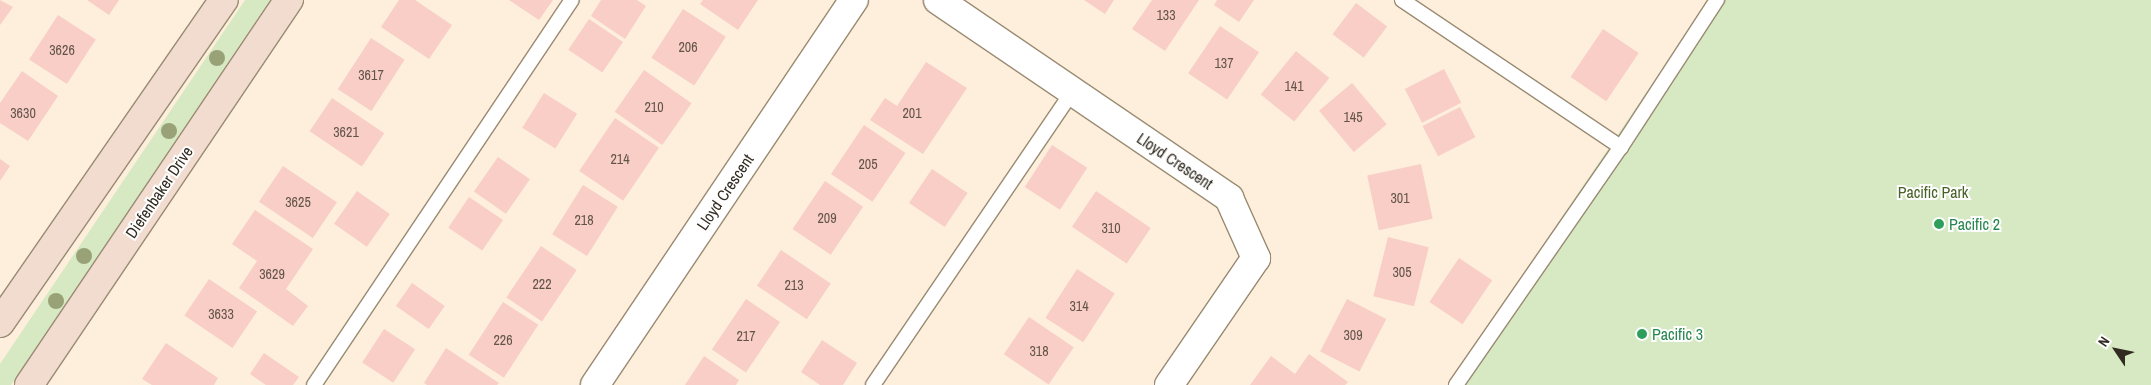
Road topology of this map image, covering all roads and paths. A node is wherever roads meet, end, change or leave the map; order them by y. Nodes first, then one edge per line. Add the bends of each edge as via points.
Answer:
1 (224, 0) edge
2 (289, 0) edge
3 (572, 0) edge
4 (854, 0) edge
5 (938, 0) edge
6 (1402, 0) edge
7 (1717, 0) edge
8 (1073, 91) junction
9 (1621, 147) junction
10 (0, 324) edge
11 (29, 385) edge
12 (314, 385) edge
13 (595, 385) edge
14 (873, 385) edge
15 (1169, 385) edge
16 (1456, 385) edge

1 - 10 street
2 - 11 street, Diefenbaker Drive
3 - 12 lane
4 - 13 street, Lloyd Crescent
5 - 8 street, Lloyd Crescent
6 - 9 lane
7 - 9 lane
8 - 14 lane
8 - 15 street, Lloyd Crescent via 1229,198 1256,258
9 - 16 lane

